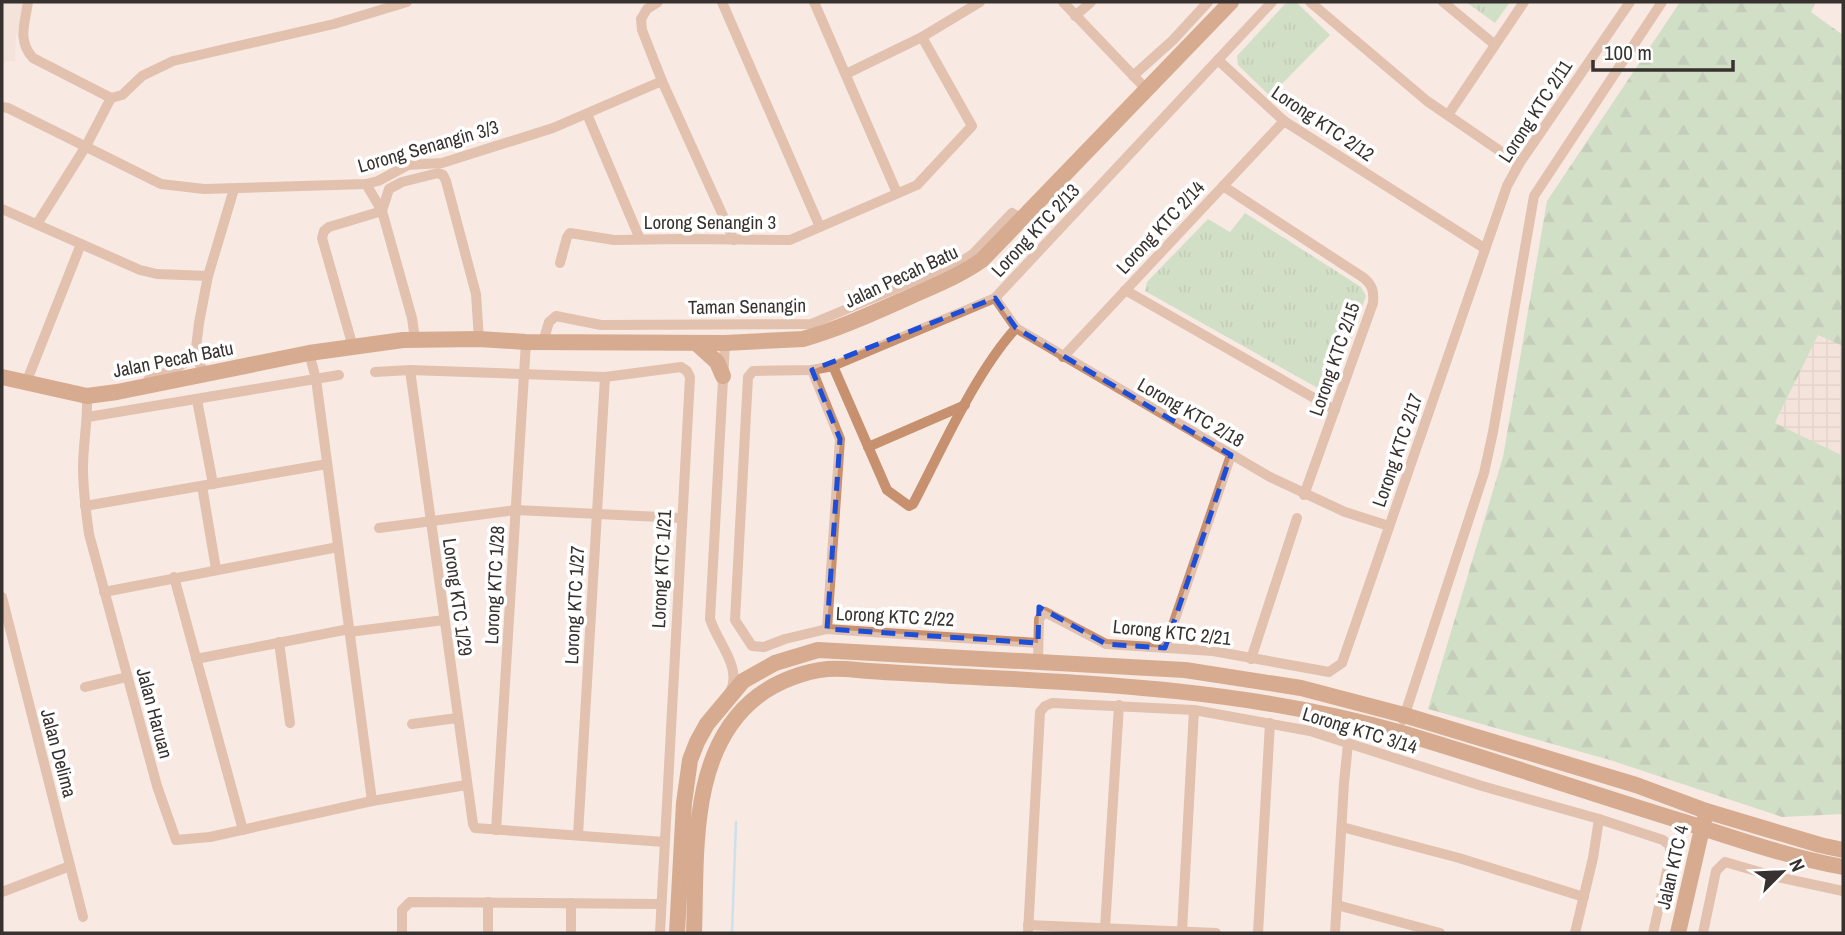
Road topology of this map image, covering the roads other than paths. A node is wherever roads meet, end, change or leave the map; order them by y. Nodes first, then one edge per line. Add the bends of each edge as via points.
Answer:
1 (28, 2) edge
2 (407, 2) edge
3 (658, 2) edge
4 (722, 2) edge
5 (814, 2) edge
6 (980, 2) edge
7 (1063, 2) edge
8 (1091, 2) edge
9 (1209, 2) edge
10 (1231, 2) edge
11 (1272, 2) edge
12 (1310, 2) edge
13 (1443, 2) edge
14 (1524, 2) edge
15 (1630, 2) edge
16 (1662, 2) edge
17 (1075, 16) junction
18 (922, 37) junction
19 (1494, 44) junction
20 (1217, 60) junction
21 (846, 74) junction
22 (1133, 76) junction
23 (662, 81) junction
24 (1146, 89) junction
25 (111, 98) junction
26 (2, 107) edge
27 (587, 114) junction
28 (1448, 115) junction
29 (1283, 121) junction
30 (86, 146) junction
31 (1519, 164) junction
32 (366, 184) junction
33 (1223, 186) junction
34 (234, 189) junction
35 (897, 193) junction
36 (382, 211) junction
37 (3, 213) edge
38 (1020, 218) junction
39 (37, 224) junction
40 (820, 227) junction
41 (640, 239) junction
42 (734, 240) junction
43 (81, 244) junction
44 (1484, 248) junction
45 (560, 263) dead end
46 (208, 276) junction
47 (1125, 290) junction
48 (995, 298) junction
49 (1016, 328) junction
50 (415, 339) junction
51 (479, 339) junction
52 (535, 342) junction
53 (696, 343) junction
54 (725, 343) junction
55 (353, 347) junction
56 (309, 353) junction
57 (195, 356) junction
58 (1063, 357) junction
59 (832, 366) junction
60 (410, 370) junction
61 (812, 370) junction
62 (375, 372) dead end
63 (205, 374) junction
64 (339, 375) dead end
65 (524, 376) junction
66 (723, 376) junction
67 (2, 377) edge
68 (605, 377) junction
69 (316, 379) junction
70 (26, 383) junction
71 (117, 392) junction
72 (87, 396) junction
73 (197, 400) junction
74 (965, 405) junction
75 (1335, 410) junction
76 (88, 417) junction
77 (868, 447) junction
78 (1231, 455) junction
79 (327, 464) junction
80 (208, 485) junction
81 (1304, 495) junction
82 (85, 506) junction
83 (516, 510) junction
84 (597, 514) junction
85 (681, 518) junction
86 (1297, 518) dead end
87 (430, 521) junction
88 (1389, 526) junction
89 (379, 528) dead end
90 (338, 547) junction
91 (216, 569) junction
92 (174, 577) junction
93 (104, 592) junction
94 (2, 597) edge
95 (444, 620) junction
96 (5, 628) edge
97 (827, 629) junction
98 (349, 630) junction
99 (279, 642) junction
100 (1038, 643) junction
101 (752, 646) joint
102 (1165, 648) junction
103 (196, 659) junction
104 (1251, 659) junction
105 (1038, 662) junction
106 (1342, 663) joint
107 (732, 666) junction
108 (755, 674) junction
109 (127, 677) junction
110 (85, 687) dead end
111 (727, 697) junction
112 (1119, 705) junction
113 (1194, 710) junction
114 (1404, 715) junction
115 (457, 718) junction
116 (290, 723) dead end
117 (1270, 723) junction
118 (412, 724) dead end
119 (1400, 733) junction
120 (1348, 744) junction
121 (466, 785) junction
122 (372, 802) junction
123 (1706, 811) junction
124 (1599, 819) junction
125 (1342, 827) junction
126 (1702, 828) junction
127 (243, 830) junction
128 (496, 830) junction
129 (578, 835) junction
130 (664, 842) junction
131 (1843, 850) edge
132 (70, 866) junction
133 (1843, 867) edge
134 (1843, 891) edge
135 (2, 892) edge
136 (1584, 897) junction
137 (488, 902) junction
138 (571, 903) junction
139 (661, 904) junction
140 (1337, 905) junction
141 (83, 917) dead end
142 (1105, 928) junction
143 (1028, 929) edge
144 (1411, 929) edge
145 (1182, 931) junction
146 (402, 933) edge
147 (488, 933) edge
148 (571, 933) edge
149 (660, 933) edge
150 (677, 933) edge
151 (694, 933) edge
152 (1216, 933) edge
153 (1258, 933) edge
154 (1335, 933) edge
155 (1440, 933) edge
156 (1575, 933) edge
157 (1653, 933) edge
158 (1678, 933) edge
159 (1703, 933) edge

1 - 25 street via 22,41 26,50 33,58
2 - 25 street via 173,61
3 - 23 street via 641,19
4 - 40 street
5 - 21 street
6 - 18 street
7 - 17 street
8 - 17 street
9 - 22 street
10 - 24 street, Jalan Pecah Batu
11 - 20 street
12 - 28 street
13 - 19 street
14 - 19 street
15 - 31 street, Lorong KTC 2/11
16 - 114 street via 1534,196 1484,473
17 - 22 street
18 - 21 street
18 - 35 street, Lorong Senangin 3 via 972,126 917,185
19 - 28 street
20 - 29 street, Lorong KTC 2/12
20 - 48 street, Lorong KTC 2/13
21 - 35 street
22 - 24 street
23 - 27 street, Lorong Senangin 3/3
23 - 42 street
24 - 38 street, Jalan Pecah Batu
25 - 30 street
26 - 30 street, Lorong Senangin 3/3
27 - 32 street, Lorong Senangin 3/3 via 442,163 408,165
27 - 41 street
28 - 31 street
29 - 33 street, Lorong KTC 2/14
29 - 44 street, Lorong KTC 2/12
30 - 34 street, Lorong Senangin 3/3 via 161,184
30 - 39 street
31 - 44 street, Lorong KTC 2/11
32 - 34 street, Lorong Senangin 3/3
32 - 36 street
33 - 47 street, Lorong KTC 2/14
33 - 75 street, Lorong KTC 2/15 via 1371,284 1373,303
34 - 46 street
35 - 40 street, Lorong Senangin 3
36 - 50 street
36 - 51 street via 389,189 402,182 443,175 476,294
36 - 55 street via 329,227 322,238
37 - 39 street
38 - 52 street, Taman Senangin via 1012,213 962,261 811,324 601,324 556,316
38 - 54 street, Jalan Pecah Batu via 982,260 962,273 841,327 803,339
39 - 43 street
40 - 42 street, Lorong Senangin 3 via 790,240
41 - 42 street, Lorong Senangin 3
41 - 45 street, Lorong Senangin 3 via 570,233
43 - 46 street via 147,272
43 - 70 street
44 - 88 street, Lorong KTC 2/17
46 - 57 street
47 - 58 street, Lorong KTC 2/14
47 - 75 street
48 - 49 street, Lorong KTC 2/18
48 - 59 street, Lorong KTC 2/13
49 - 58 street, Lorong KTC 2/18
49 - 74 street
50 - 51 street, Jalan Pecah Batu
50 - 55 street, Jalan Pecah Batu
51 - 52 street, Jalan Pecah Batu
52 - 53 street, Jalan Pecah Batu
52 - 65 street, Lorong KTC 1/28
53 - 54 street, Jalan Pecah Batu
53 - 66 street via 717,362
54 - 66 street
55 - 56 street, Jalan Pecah Batu
56 - 63 street, Jalan Pecah Batu
56 - 69 street
57 - 63 street
57 - 71 street via 178,368
58 - 78 street, Lorong KTC 2/18
59 - 61 street, Lorong KTC 2/13
59 - 77 street
60 - 62 street, Lorong KTC 1/21
60 - 65 street, Lorong KTC 1/21
60 - 87 street, Lorong KTC 1/29
61 - 97 street via 840,439
61 - 101 street, Lorong KTC 2/13 via 753,371 748,377 735,620
63 - 71 street, Jalan Pecah Batu
64 - 69 street
65 - 68 street, Lorong KTC 1/21
65 - 83 street, Lorong KTC 1/28
66 - 107 street via 710,619
67 - 70 street, Jalan Pecah Batu
68 - 84 street, Lorong KTC 1/27
68 - 85 street, Lorong KTC 1/21 via 681,367 688,371
69 - 73 street
69 - 79 street
70 - 72 street, Jalan Pecah Batu
71 - 72 street, Jalan Pecah Batu
72 - 76 street, Jalan Haruan
73 - 76 street
73 - 80 street
74 - 77 street
74 - 77 street via 909,506 887,490
75 - 81 street, Lorong KTC 2/15
76 - 82 street, Jalan Haruan
78 - 81 street, Lorong KTC 2/18
78 - 102 street
79 - 80 street
79 - 90 street
80 - 82 street
80 - 91 street
81 - 88 street, Lorong KTC 2/18
82 - 93 street, Jalan Haruan
83 - 84 street
83 - 87 street
83 - 128 street, Lorong KTC 1/28
84 - 85 street
84 - 129 street, Lorong KTC 1/27
85 - 130 street, Lorong KTC 1/21
86 - 104 street
87 - 89 street
87 - 95 street, Lorong KTC 1/29
88 - 106 street, Lorong KTC 2/17
90 - 91 street
90 - 98 street
91 - 92 street
92 - 93 street
92 - 103 street
93 - 109 street, Jalan Haruan
94 - 96 street, Jalan Delima
95 - 98 street
95 - 115 street, Lorong KTC 1/29
96 - 132 street, Jalan Delima
97 - 100 street, Lorong KTC 2/22
97 - 101 street, Lorong KTC 2/22 via 764,647
98 - 99 street
98 - 122 street
99 - 103 street
99 - 116 street
100 - 102 street, Lorong KTC 2/21 via 1039,619 1045,612 1106,644
100 - 105 street
102 - 104 street, Lorong KTC 2/21
103 - 127 street
104 - 106 street, Lorong KTC 2/21 via 1329,671
105 - 108 street via 818,650
105 - 114 street via 1218,673 1301,688
107 - 108 street
107 - 111 street via 734,684
108 - 111 street
109 - 110 street
109 - 127 street, Jalan Haruan via 174,838 178,842
111 - 150 street via 696,742 690,760
112 - 113 street, Lorong KTC 3/14
112 - 142 street
112 - 143 street, Lorong KTC 3/14 via 1052,703 1040,712
113 - 117 street, Lorong KTC 3/14
113 - 145 street
114 - 119 street
114 - 123 street via 1636,785
115 - 118 street
115 - 121 street, Lorong KTC 1/29
117 - 120 street, Lorong KTC 3/14
117 - 153 street
119 - 126 street
119 - 151 street via 1213,695 1043,680 828,669 806,674 758,695 718,745 700,804
120 - 124 street, Lorong KTC 3/14
120 - 125 street
121 - 122 street, Jalan Haruan
121 - 128 street, Lorong KTC 1/29 via 475,828
122 - 127 street, Jalan Haruan
123 - 126 street, Jalan KTC 4
123 - 131 street
124 - 136 street
124 - 157 street, Lorong KTC 3/14 via 1669,845
125 - 136 street
125 - 140 street
126 - 133 street
126 - 158 street, Jalan KTC 4
128 - 129 street
129 - 130 street
130 - 139 street, Lorong KTC 1/21
132 - 135 street
132 - 141 street, Jalan Delima
134 - 159 street via 1725,862 1716,871
136 - 156 street
137 - 138 street
137 - 146 street via 410,902 402,910
137 - 147 street
138 - 139 street
138 - 148 street
139 - 149 street, Lorong KTC 1/21
140 - 144 street
140 - 154 street
142 - 143 street
142 - 145 street
144 - 155 street
145 - 152 street

